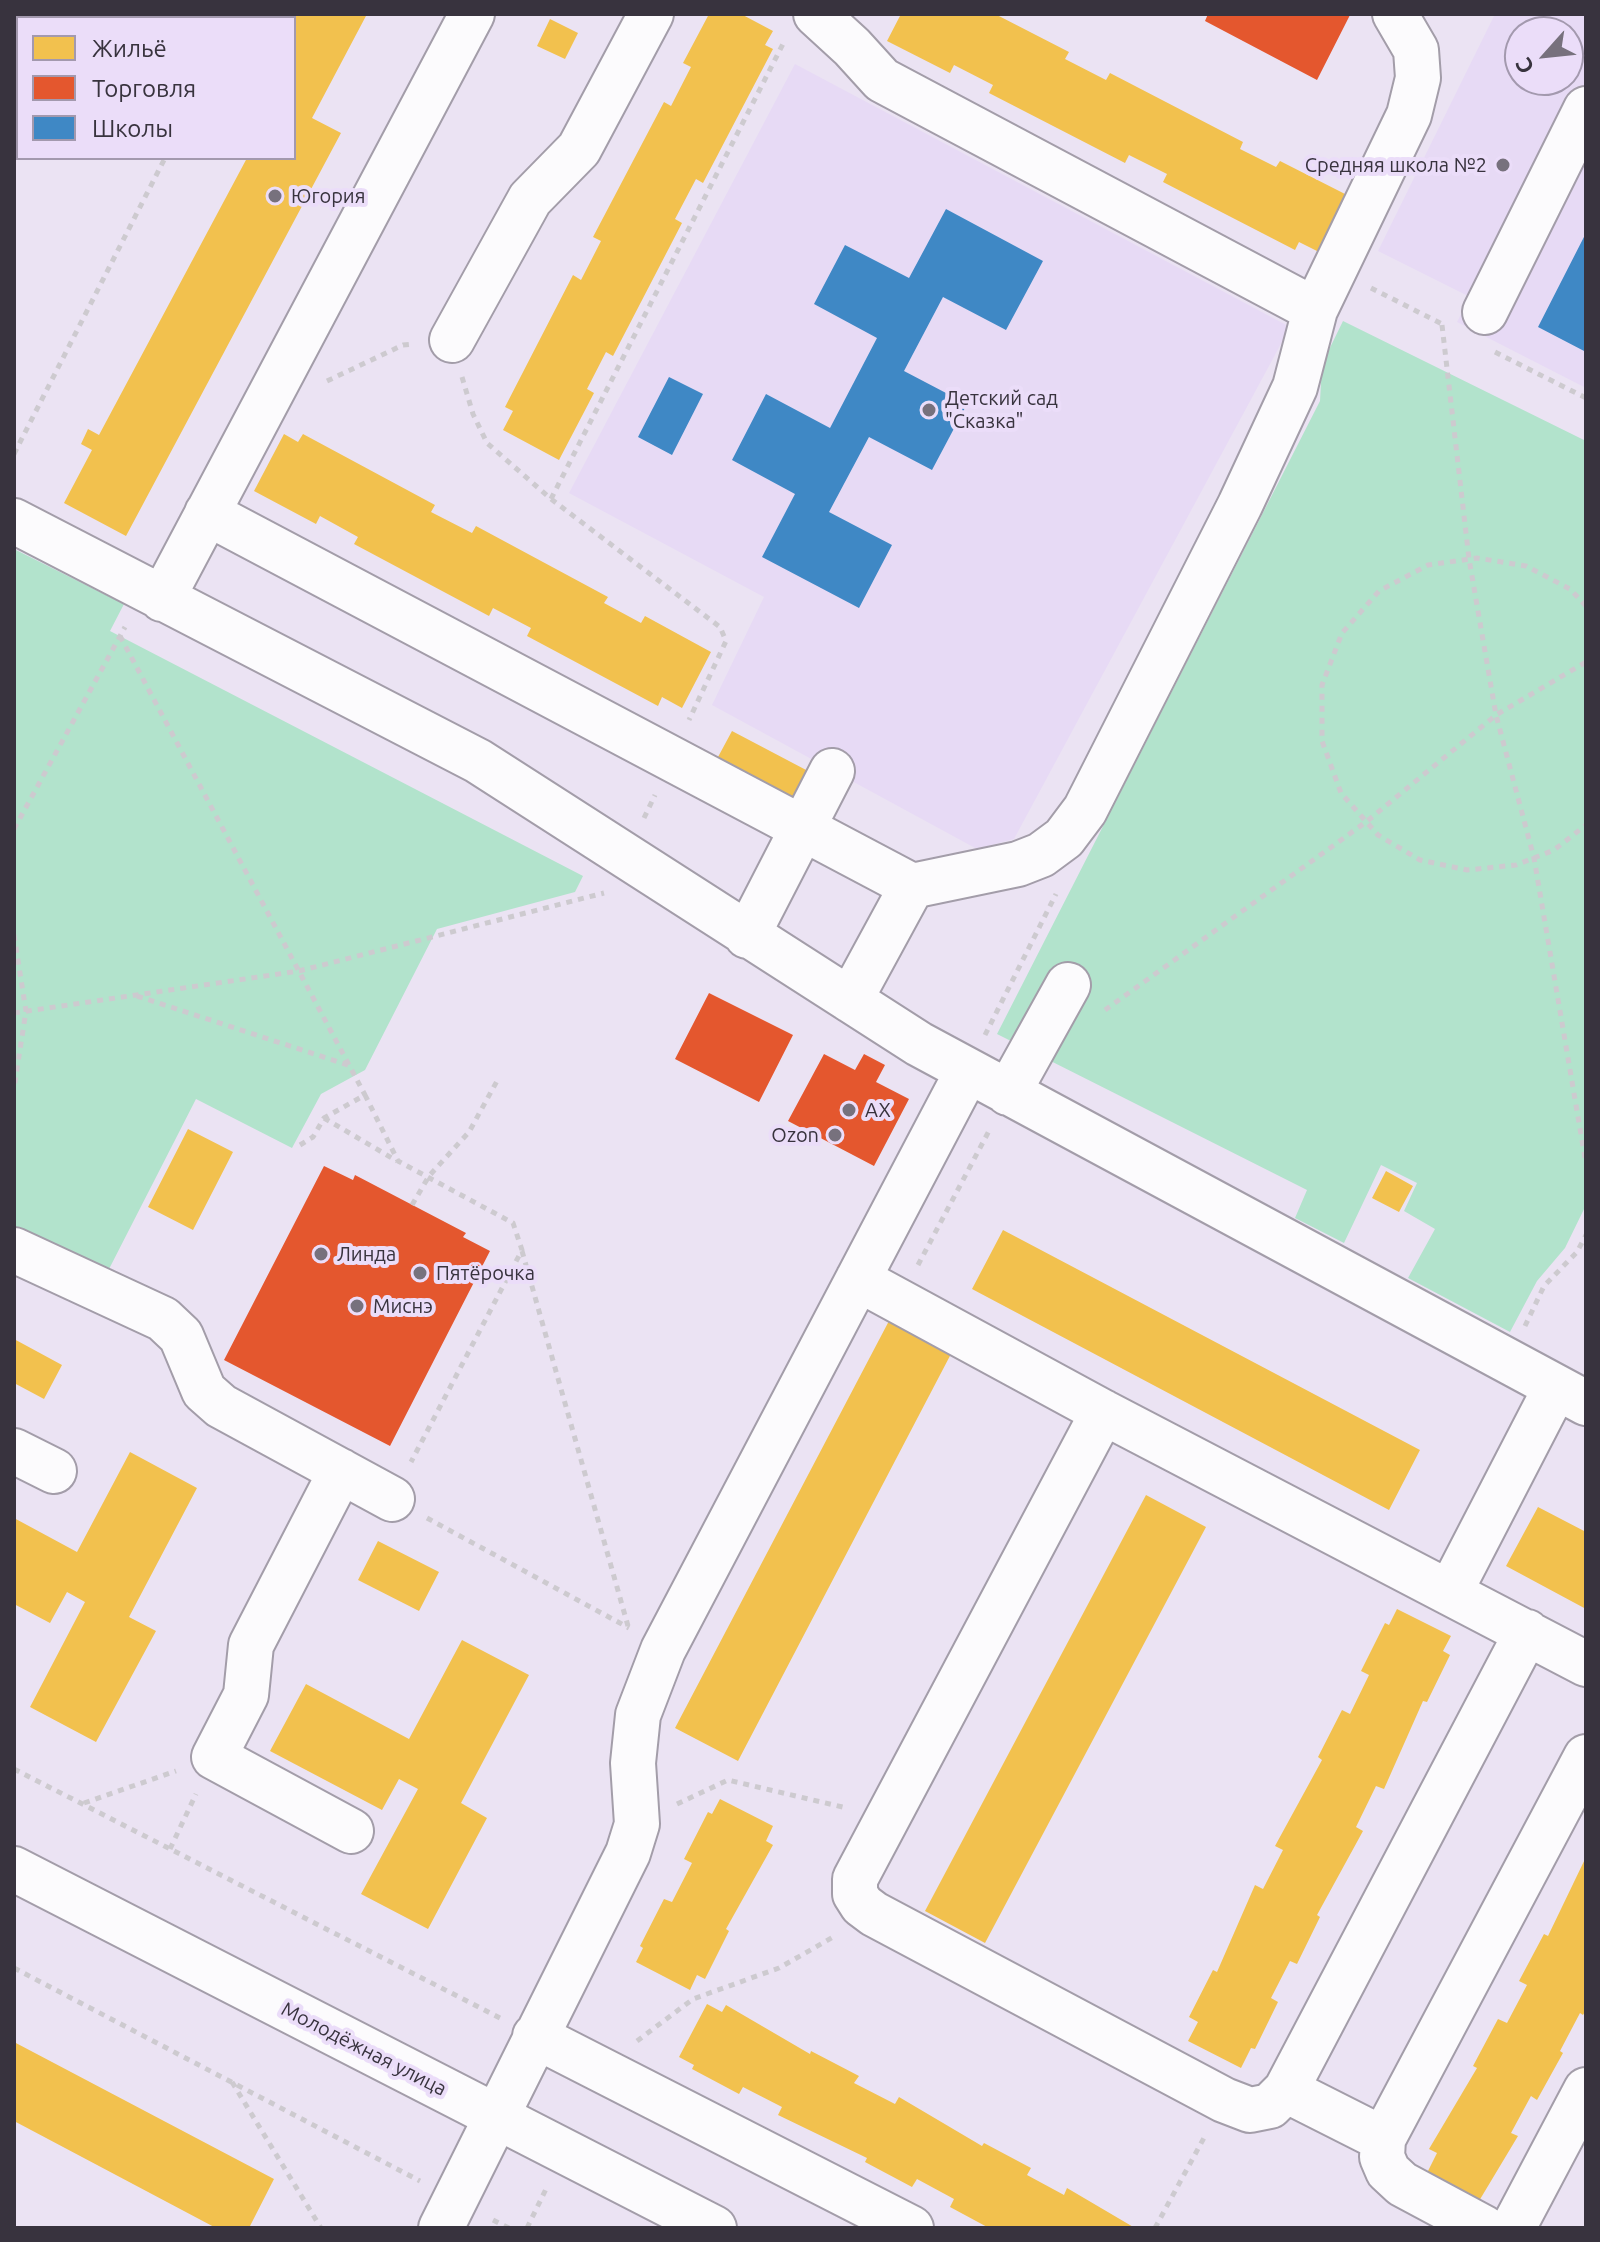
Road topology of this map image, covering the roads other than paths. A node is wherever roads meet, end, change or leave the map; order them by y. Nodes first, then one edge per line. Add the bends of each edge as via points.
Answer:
1 (472, 14) edge
2 (651, 14) edge
3 (1395, 14) edge
4 (803, 21) edge
5 (1586, 109) edge
6 (1315, 310) junction
7 (1485, 312) dead end
8 (452, 340) road end
9 (207, 513) junction
10 (14, 521) edge
11 (162, 599) junction
12 (832, 771) dead end
13 (802, 830) junction
14 (912, 886) junction
15 (747, 936) junction
16 (850, 1000) junction
17 (1083, 1000) road end
18 (967, 1072) junction
19 (1008, 1093) junction
20 (14, 1250) edge
21 (858, 1279) junction
22 (1571, 1395) edge
23 (1103, 1412) junction
24 (14, 1451) edge
25 (54, 1471) dead end
26 (341, 1471) junction
27 (392, 1499) road end
28 (1451, 1590) junction
29 (1527, 1632) junction
30 (1586, 1664) edge
31 (1586, 1757) edge
32 (351, 1831) dead end
33 (14, 1869) edge
34 (518, 2027) junction
35 (1286, 2090) junction
36 (1586, 2090) edge
37 (495, 2115) junction
38 (1383, 2139) junction
39 (448, 2214) edge
40 (714, 2228) edge
41 (911, 2228) edge
42 (1484, 2228) edge
43 (1513, 2228) edge

1 - 9 street
2 - 8 street via 579,149 530,199
3 - 6 street via 1416,50 1418,78 1409,115
4 - 6 street via 852,47 882,80
5 - 7 street
6 - 14 street via 1295,387 1085,810 1064,838 1041,855
9 - 11 street
9 - 13 street
10 - 11 street
11 - 15 street via 478,761 617,874
12 - 13 street
13 - 14 street
13 - 15 street
14 - 16 street
15 - 16 street
16 - 18 street
17 - 19 street
18 - 19 street
18 - 21 street
19 - 22 street
20 - 26 street via 163,1319 181,1336 204,1391 221,1406
21 - 23 street
21 - 34 street via 646,1639 633,1763 637,1824 628,1853
22 - 28 street
23 - 28 street
23 - 35 street via 855,1879 855,1894 874,1914 1224,2100 1250,2110 1270,2106
24 - 25 street
26 - 27 street
26 - 32 street via 251,1645 246,1695 214,1757
28 - 29 street
29 - 30 street
29 - 35 street
31 - 38 street
33 - 37 street, Молодёжная улица
34 - 37 street
34 - 41 street
35 - 38 street
36 - 43 street
37 - 39 street
37 - 40 street, Молодёжная улица
38 - 42 street via 1382,2157 1402,2184

